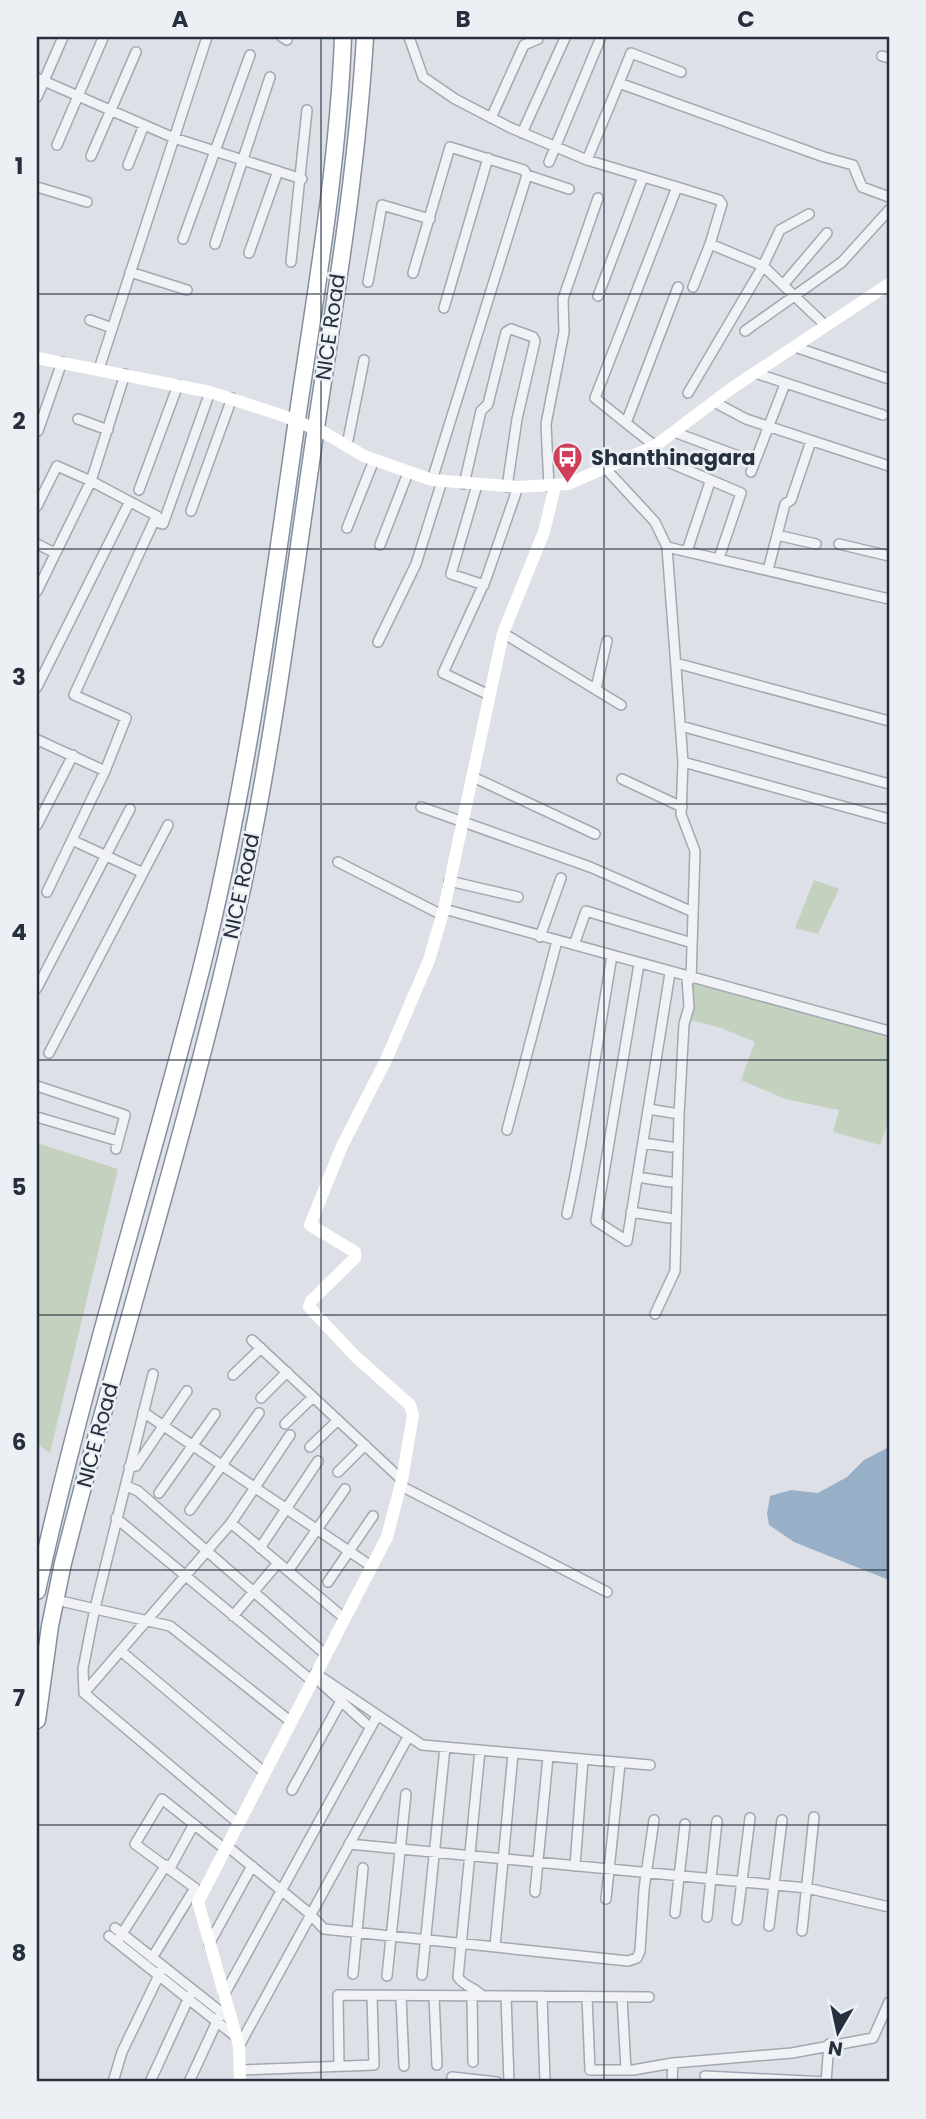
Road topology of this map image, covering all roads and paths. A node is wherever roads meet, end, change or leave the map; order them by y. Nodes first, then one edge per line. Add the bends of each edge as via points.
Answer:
1 (63, 37) edge
2 (207, 37) edge
3 (343, 37) edge
4 (365, 37) edge
5 (409, 37) edge
6 (601, 37) edge
7 (103, 38) edge
8 (565, 38) edge
9 (538, 39) dead end
10 (136, 52) dead end
11 (250, 55) dead end
12 (681, 72) dead end
13 (270, 77) dead end
14 (40, 79) edge
15 (619, 83) junction
16 (77, 96) junction
17 (37, 97) edge
18 (111, 110) junction
19 (307, 110) dead end
20 (491, 118) junction
21 (144, 125) junction
22 (522, 133) junction
23 (174, 138) junction
24 (57, 145) dead end
25 (556, 147) junction
26 (213, 151) junction
27 (91, 156) dead end
28 (488, 158) junction
29 (587, 160) junction
30 (244, 161) junction
31 (549, 162) dead end
32 (128, 165) dead end
33 (278, 171) junction
34 (527, 175) junction
35 (643, 177) junction
36 (302, 179) junction
37 (37, 187) edge
38 (677, 187) junction
39 (569, 189) dead end
40 (889, 197) edge
41 (598, 198) dead end
42 (87, 202) dead end
43 (889, 210) edge
44 (809, 214) dead end
45 (430, 219) junction
46 (827, 233) dead end
47 (183, 239) dead end
48 (215, 244) dead end
49 (710, 244) junction
50 (249, 253) dead end
51 (291, 261) dead end
52 (763, 266) junction
53 (130, 272) junction
54 (413, 273) dead end
55 (368, 282) dead end
56 (889, 284) edge
57 (783, 285) junction
58 (678, 287) dead end
59 (693, 287) dead end
60 (187, 290) dead end
61 (598, 296) dead end
62 (795, 296) junction
63 (444, 308) dead end
64 (90, 320) dead end
65 (826, 326) junction
66 (113, 328) junction
67 (745, 331) dead end
68 (795, 347) junction
69 (37, 358) edge
70 (364, 360) dead end
71 (62, 362) junction
72 (99, 369) junction
73 (755, 373) junction
74 (125, 374) junction
75 (889, 379) edge
76 (785, 384) junction
77 (178, 385) junction
78 (210, 392) junction
79 (688, 393) dead end
80 (232, 398) junction
81 (715, 401) junction
82 (883, 415) dead end
83 (78, 419) dead end
84 (626, 423) junction
85 (768, 427) junction
86 (108, 430) junction
87 (38, 431) edge
88 (674, 432) junction
89 (811, 441) junction
90 (346, 444) junction
91 (650, 449) junction
92 (741, 457) dead end
93 (374, 460) junction
94 (889, 466) edge
95 (606, 469) junction
96 (751, 472) dead end
97 (408, 473) junction
98 (91, 481) junction
99 (437, 481) junction
100 (710, 482) junction
101 (470, 485) junction
102 (512, 487) junction
103 (552, 487) junction
104 (139, 490) dead end
105 (129, 503) junction
106 (37, 506) edge
107 (191, 511) dead end
108 (155, 521) junction
109 (347, 528) dead end
110 (777, 535) junction
111 (37, 544) edge
112 (816, 544) dead end
113 (839, 544) dead end
114 (380, 545) dead end
115 (667, 547) junction
116 (687, 551) junction
117 (55, 553) junction
118 (889, 556) edge
119 (719, 558) junction
120 (768, 570) junction
121 (484, 585) junction
122 (37, 591) edge
123 (889, 600) edge
124 (503, 632) junction
125 (607, 641) dead end
126 (378, 642) dead end
127 (676, 663) junction
128 (37, 687) edge
129 (596, 688) junction
130 (489, 695) junction
131 (621, 705) dead end
132 (889, 721) edge
133 (681, 726) junction
134 (37, 741) edge
135 (73, 755) junction
136 (683, 762) junction
137 (104, 771) junction
138 (473, 777) junction
139 (622, 779) dead end
140 (889, 784) edge
141 (421, 807) dead end
142 (682, 807) junction
143 (130, 809) dead end
144 (463, 819) junction
145 (889, 819) edge
146 (37, 825) edge
147 (168, 825) dead end
148 (594, 834) dead end
149 (74, 841) junction
150 (106, 856) junction
151 (338, 863) dead end
152 (141, 872) junction
153 (561, 878) dead end
154 (449, 881) junction
155 (47, 892) dead end
156 (518, 897) dead end
157 (443, 912) junction
158 (693, 912) junction
159 (540, 937) junction
160 (557, 941) junction
161 (692, 943) junction
162 (573, 945) junction
163 (611, 956) junction
164 (639, 964) junction
165 (670, 973) junction
166 (689, 978) junction
167 (37, 988) edge
168 (889, 1031) edge
169 (49, 1053) dead end
170 (37, 1086) edge
171 (648, 1109) junction
172 (673, 1113) dead end
173 (37, 1117) edge
174 (507, 1130) dead end
175 (643, 1143) junction
176 (671, 1147) dead end
177 (637, 1177) junction
178 (670, 1182) dead end
179 (631, 1212) junction
180 (567, 1214) dead end
181 (668, 1218) dead end
182 (655, 1314) dead end
183 (252, 1339) dead end
184 (261, 1348) junction
185 (286, 1372) junction
186 (153, 1374) dead end
187 (233, 1375) dead end
188 (187, 1391) dead end
189 (313, 1397) junction
190 (261, 1398) dead end
191 (143, 1412) junction
192 (259, 1413) dead end
193 (215, 1414) dead end
194 (338, 1420) junction
195 (285, 1424) dead end
196 (163, 1425) junction
197 (290, 1435) dead end
198 (192, 1444) junction
199 (365, 1445) junction
200 (310, 1447) dead end
201 (318, 1461) dead end
202 (224, 1465) junction
203 (129, 1467) junction
204 (338, 1472) dead end
205 (401, 1483) junction
206 (126, 1486) junction
207 (255, 1487) junction
208 (345, 1489) dead end
209 (159, 1493) dead end
210 (286, 1508) junction
211 (190, 1510) dead end
212 (373, 1516) dead end
213 (116, 1518) junction
214 (231, 1523) junction
215 (317, 1529) junction
216 (261, 1548) junction
217 (206, 1551) junction
218 (349, 1551) junction
219 (278, 1563) junction
220 (371, 1566) junction
221 (288, 1571) junction
222 (184, 1576) junction
223 (328, 1582) dead end
224 (254, 1592) junction
225 (607, 1592) dead end
226 (41, 1595) edge
227 (65, 1602) dead end
228 (95, 1608) junction
229 (233, 1616) junction
230 (343, 1617) junction
231 (149, 1620) junction
232 (122, 1652) junction
233 (325, 1654) junction
234 (313, 1677) junction
235 (84, 1693) junction
236 (341, 1701) junction
237 (377, 1716) junction
238 (37, 1720) edge
239 (290, 1721) junction
240 (365, 1723) dead end
241 (408, 1737) junction
242 (445, 1747) junction
243 (480, 1750) junction
244 (513, 1754) junction
245 (548, 1757) junction
246 (583, 1760) junction
247 (620, 1764) junction
248 (650, 1765) dead end
249 (264, 1772) junction
250 (292, 1790) dead end
251 (406, 1794) dead end
252 (814, 1816) dead end
253 (750, 1818) dead end
254 (654, 1820) dead end
255 (782, 1820) dead end
256 (718, 1821) dead end
257 (239, 1823) junction
258 (194, 1824) junction
259 (685, 1824) dead end
260 (349, 1844) junction
261 (226, 1847) junction
262 (400, 1849) junction
263 (436, 1852) junction
264 (470, 1856) junction
265 (504, 1859) junction
266 (539, 1862) junction
267 (168, 1866) junction
268 (252, 1866) junction
269 (575, 1866) junction
270 (363, 1868) dead end
271 (609, 1871) junction
272 (647, 1874) junction
273 (679, 1877) junction
274 (711, 1879) junction
275 (741, 1882) junction
276 (774, 1885) junction
277 (807, 1888) junction
278 (280, 1892) junction
279 (535, 1892) dead end
280 (197, 1894) junction
281 (607, 1899) dead end
282 (889, 1907) edge
283 (309, 1913) junction
284 (675, 1913) dead end
285 (707, 1917) dead end
286 (737, 1920) dead end
287 (769, 1926) dead end
288 (802, 1931) dead end
289 (358, 1933) junction
290 (116, 1935) junction
291 (391, 1936) junction
292 (426, 1941) junction
293 (209, 1944) junction
294 (461, 1944) junction
295 (495, 1946) junction
296 (152, 1958) junction
297 (161, 1971) junction
298 (353, 1974) dead end
299 (422, 1975) dead end
300 (387, 1976) dead end
301 (190, 1994) junction
302 (224, 1995) junction
303 (372, 1996) junction
304 (401, 1996) junction
305 (435, 1996) junction
306 (472, 1996) junction
307 (482, 1996) junction
308 (506, 1996) junction
309 (542, 1996) junction
310 (587, 1997) junction
311 (622, 1997) junction
312 (649, 1997) dead end
313 (889, 2002) edge
314 (219, 2017) junction
315 (886, 2020) edge
316 (232, 2021) junction
317 (238, 2042) junction
318 (830, 2044) junction
319 (707, 2060) junction
320 (473, 2062) dead end
321 (673, 2063) junction
322 (437, 2065) dead end
323 (339, 2066) junction
324 (404, 2066) dead end
325 (598, 2070) junction
326 (629, 2070) junction
327 (240, 2076) edge
328 (705, 2079) edge
329 (113, 2082) edge
330 (149, 2082) edge
331 (189, 2082) edge
332 (452, 2082) edge
333 (497, 2082) edge
334 (509, 2082) edge
335 (545, 2082) edge
336 (597, 2082) edge
337 (632, 2082) edge
338 (672, 2082) edge
339 (826, 2082) edge

1 - 14 street
2 - 23 street
3 - 226 highway, NICE Road via 337,125 302,388 233,824 202,964
4 - 238 highway, NICE Road via 358,126 285,651 254,828 198,1066 63,1563
5 - 20 street via 423,77
6 - 25 street
7 - 16 street
8 - 22 street
9 - 20 street via 524,45
10 - 18 street
11 - 26 street
12 - 15 street via 631,53
13 - 30 street
14 - 16 street
14 - 17 street
15 - 29 street
15 - 40 street via 849,163 862,187
16 - 18 street
16 - 24 street
18 - 21 street
18 - 27 street
19 - 36 street
20 - 22 street
21 - 23 street
21 - 32 street
22 - 25 street
23 - 26 street
23 - 53 street
25 - 29 street
25 - 31 street
26 - 30 street
26 - 47 street
28 - 34 street via 520,167
28 - 45 street via 450,148
28 - 63 street
29 - 35 street
30 - 33 street
30 - 48 street
33 - 36 street
33 - 50 street
34 - 39 street
34 - 99 street
35 - 38 street
35 - 61 street
36 - 51 street
37 - 42 street
38 - 49 street via 722,204
38 - 84 street via 595,398
41 - 103 street via 563,299 564,332 546,424
43 - 62 street via 842,262
44 - 52 street via 780,230
45 - 54 street
45 - 55 street via 383,205
46 - 57 street
49 - 52 street
49 - 59 street
52 - 57 street
52 - 79 street
53 - 60 street
53 - 66 street
56 - 65 street
57 - 62 street
58 - 84 street
62 - 65 street
62 - 67 street
64 - 66 street
65 - 68 street
66 - 72 street
68 - 73 street
68 - 75 street
69 - 71 street
70 - 90 street
71 - 72 street
71 - 87 street
72 - 74 street
73 - 76 street
73 - 81 street
74 - 77 street
74 - 86 street
76 - 82 street
76 - 85 street
77 - 78 street
77 - 104 street
78 - 80 street
78 - 108 street via 163,524
80 - 90 street, bridge
80 - 107 street
81 - 85 street
81 - 88 street
83 - 86 street
84 - 91 street
85 - 89 street
85 - 96 street
86 - 98 street
88 - 91 street
88 - 92 street
89 - 94 street
89 - 110 street
90 - 93 street
91 - 95 street
91 - 100 street
93 - 97 street
93 - 109 street
95 - 103 street
95 - 115 street via 655,522
97 - 99 street
97 - 114 street
98 - 105 street
98 - 106 street via 57,466
98 - 117 street
99 - 101 street
99 - 126 street via 416,564
100 - 116 street
100 - 119 street via 741,493
101 - 102 street
101 - 102 street via 481,411 488,404 506,332 511,329 535,341 517,419
101 - 121 street via 451,574
102 - 103 street
102 - 121 street
103 - 124 street via 544,532
105 - 108 street via 157,516
105 - 128 street
108 - 137 street via 74,695 126,718
110 - 112 street
110 - 120 street
111 - 117 street
113 - 118 street
115 - 116 street
115 - 127 street
116 - 119 street
117 - 122 street
119 - 120 street
120 - 123 street
121 - 130 street via 443,673
124 - 129 street
124 - 130 street
125 - 129 street
127 - 132 street
127 - 133 street
129 - 131 street
130 - 138 street
133 - 136 street
133 - 140 street
134 - 135 street
135 - 137 street
135 - 146 street
136 - 142 street
136 - 145 street
137 - 149 street
138 - 144 street
138 - 148 street
139 - 142 street
141 - 144 street
142 - 158 street via 695,851
143 - 150 street
144 - 154 street
144 - 158 street
147 - 152 street
149 - 150 street
149 - 155 street
150 - 152 street
150 - 167 street
151 - 157 street
152 - 169 street
153 - 159 street
154 - 156 street
154 - 157 street
157 - 159 street
157 - 205 street via 412,1002 310,1224 355,1252 352,1264 309,1307 410,1405 413,1415
158 - 161 street
159 - 160 street
160 - 162 street
160 - 174 street
161 - 162 street via 586,911
161 - 166 street
162 - 163 street
163 - 164 street
163 - 180 street via 586,1127
164 - 165 street
164 - 179 street via 596,1221 627,1241
165 - 166 street
165 - 171 street
166 - 168 street
166 - 182 street via 675,1271
170 - 173 street via 125,1115 117,1145
171 - 172 street
171 - 175 street
175 - 176 street
175 - 177 street
177 - 178 street
177 - 179 street
179 - 181 street
183 - 184 street
184 - 185 street
184 - 187 street
185 - 189 street
185 - 190 street
186 - 191 street
188 - 196 street
189 - 194 street
189 - 195 street
191 - 196 street
191 - 203 street
192 - 202 street
193 - 198 street
194 - 199 street
194 - 200 street
196 - 198 street
196 - 203 street via 136,1466
197 - 207 street
198 - 202 street
198 - 209 street
199 - 204 street
199 - 205 street
201 - 210 street
202 - 207 street
202 - 211 street
203 - 206 street
205 - 220 street via 387,1537
205 - 225 street
206 - 213 street
206 - 217 street via 138,1491
207 - 210 street
207 - 214 street
208 - 215 street
210 - 215 street
210 - 216 street
212 - 218 street
213 - 222 street
213 - 228 street
214 - 216 street
214 - 217 street
215 - 218 street
215 - 221 street
216 - 219 street
217 - 222 street
217 - 224 street
218 - 220 street
218 - 223 street
219 - 221 street
219 - 224 street
220 - 230 street
221 - 230 street
222 - 229 street
222 - 231 street
224 - 229 street
224 - 233 street
227 - 228 street
228 - 231 street
228 - 235 street via 83,1669
229 - 234 street
230 - 233 street
231 - 232 street
231 - 239 street via 170,1626
232 - 235 street
232 - 249 street
233 - 234 street
234 - 236 street
234 - 237 street
234 - 239 street
235 - 257 street
236 - 240 street
236 - 250 street
237 - 241 street
237 - 278 street
239 - 249 street
241 - 242 street via 422,1745
241 - 260 street
242 - 243 street
242 - 263 street
243 - 244 street
243 - 264 street
244 - 245 street
244 - 265 street
245 - 246 street
245 - 266 street
246 - 247 street
246 - 269 street
247 - 248 street
247 - 271 street
249 - 257 street
251 - 262 street
252 - 277 street
253 - 275 street
254 - 272 street
255 - 276 street
256 - 274 street
257 - 261 street
258 - 261 street
258 - 267 street
258 - 267 street via 162,1799 135,1844
259 - 273 street
260 - 262 street
260 - 283 street
261 - 268 street
261 - 280 street
262 - 263 street
262 - 291 street
263 - 264 street
263 - 292 street
264 - 265 street
264 - 294 street
265 - 266 street
265 - 295 street
266 - 269 street
266 - 279 street
267 - 280 street
267 - 290 street
268 - 278 street
268 - 293 street
269 - 271 street
270 - 289 street
271 - 272 street
271 - 281 street
272 - 273 street
272 - 295 street via 637,1958 628,1961
273 - 274 street
273 - 284 street
274 - 275 street
274 - 285 street
275 - 276 street
275 - 286 street
276 - 277 street
276 - 287 street
277 - 282 street
277 - 288 street
278 - 283 street
278 - 302 street
280 - 293 street
280 - 296 street
283 - 289 street via 324,1929
283 - 317 street
289 - 291 street
289 - 298 street
290 - 296 street
290 - 297 street
291 - 292 street
291 - 300 street
292 - 294 street
292 - 299 street
293 - 302 street
294 - 295 street
294 - 307 street via 458,1977
296 - 297 street
297 - 301 street
297 - 329 street via 122,2052
301 - 314 street
301 - 330 street
302 - 316 street
303 - 304 street
303 - 323 street via 338,1996
303 - 323 street via 374,2065
304 - 305 street
304 - 324 street
305 - 306 street
305 - 322 street
306 - 307 street
306 - 320 street
307 - 308 street
308 - 309 street
308 - 334 street
309 - 310 street
309 - 335 street
310 - 311 street
310 - 325 street via 590,2070
311 - 312 street
311 - 326 street
313 - 315 street
314 - 316 street
314 - 317 street
314 - 331 street
315 - 318 street via 873,2038
316 - 317 street
317 - 327 street
318 - 319 street via 792,2053
318 - 339 street
319 - 321 street
319 - 328 street
321 - 326 street
321 - 338 street
323 - 327 street
325 - 326 street
325 - 336 street
326 - 337 street
328 - 339 street
332 - 333 street via 452,2077

